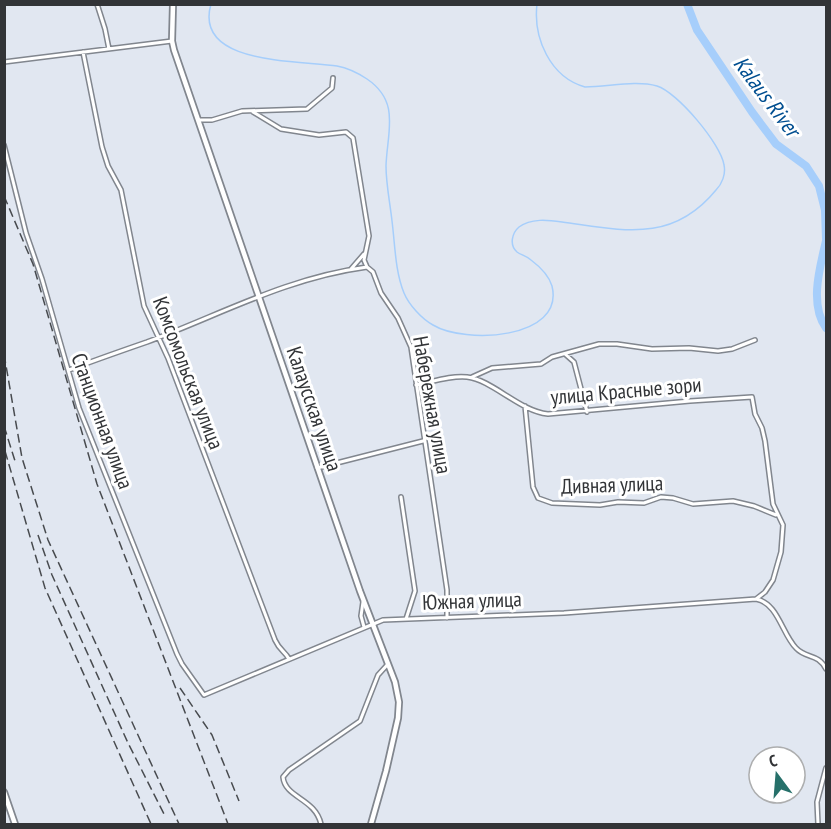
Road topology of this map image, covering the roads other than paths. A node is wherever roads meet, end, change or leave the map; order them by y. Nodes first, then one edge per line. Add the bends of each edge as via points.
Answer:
1 (97, 4) edge
2 (172, 4) edge
3 (172, 41) junction
4 (109, 50) junction
5 (83, 52) junction
6 (4, 62) edge
7 (333, 78) dead end
8 (253, 112) junction
9 (199, 120) junction
10 (4, 145) edge
11 (366, 252) junction
12 (368, 267) junction
13 (350, 270) junction
14 (258, 296) junction
15 (158, 337) junction
16 (754, 340) dead end
17 (565, 354) junction
18 (68, 370) junction
19 (471, 378) junction
20 (416, 386) junction
21 (525, 406) junction
22 (535, 411) junction
23 (587, 411) junction
24 (527, 419) junction
25 (423, 441) junction
26 (317, 468) junction
27 (401, 497) dead end
28 (778, 516) junction
29 (756, 599) junction
30 (364, 600) junction
31 (447, 618) junction
32 (406, 619) junction
33 (373, 624) junction
34 (364, 627) junction
35 (290, 659) junction
36 (388, 664) junction
37 (826, 669) edge
38 (204, 695) joint
39 (826, 768) edge
40 (4, 792) edge
41 (15, 825) edge
42 (321, 825) edge
43 (371, 825) edge
44 (818, 825) edge

1 - 4 street
2 - 3 street, Калаусская улица
3 - 4 street
3 - 9 street, Калаусская улица
4 - 5 street
5 - 6 street
5 - 15 street, Комсомольская улица via 102,147 121,190 144,306
7 - 8 street via 332,88 307,109
8 - 9 street
8 - 11 street, Набережная улица via 282,129 324,136 343,132 351,136 369,236
9 - 14 street, Калаусская улица
10 - 18 street, Станционная улица
11 - 12 street, Набережная улица via 364,260
11 - 13 street
12 - 13 street
12 - 20 street, Набережная улица via 406,333
13 - 14 street
14 - 15 street
14 - 26 street, Калаусская улица
15 - 18 street
15 - 35 street, Комсомольская улица via 275,640
16 - 17 street via 718,351 645,349 604,343
17 - 19 street via 541,364 492,368
17 - 23 street via 574,362
18 - 38 street, Станционная улица via 84,422 177,654
19 - 20 street
19 - 21 street, улица Красные зори
20 - 25 street, Набережная улица
21 - 22 street, улица Красные зори
21 - 24 street, Дивная улица
22 - 23 street, улица Красные зори
22 - 24 street
23 - 28 street, улица Красные зори via 752,397 754,414 762,428
24 - 28 street, Дивная улица via 533,487 540,499 600,505 644,503 661,497 693,504 733,501
25 - 26 street
25 - 31 street, Набережная улица via 447,590
26 - 30 street, Калаусская улица
27 - 32 street via 415,591
28 - 29 street via 783,525 780,557 770,585
29 - 31 street, Южная улица
29 - 37 street via 770,606 795,648 817,657
30 - 33 street, Калаусская улица
30 - 34 street
31 - 32 street, Южная улица
32 - 33 street, Южная улица
33 - 34 street, Южная улица
33 - 36 street, Калаусская улица
34 - 35 street, Южная улица
35 - 38 street, Южная улица
36 - 42 street via 380,673 360,721 283,777 287,787 315,810
36 - 43 street, Калаусская улица via 397,692 398,718
39 - 44 street via 817,802
40 - 41 street

